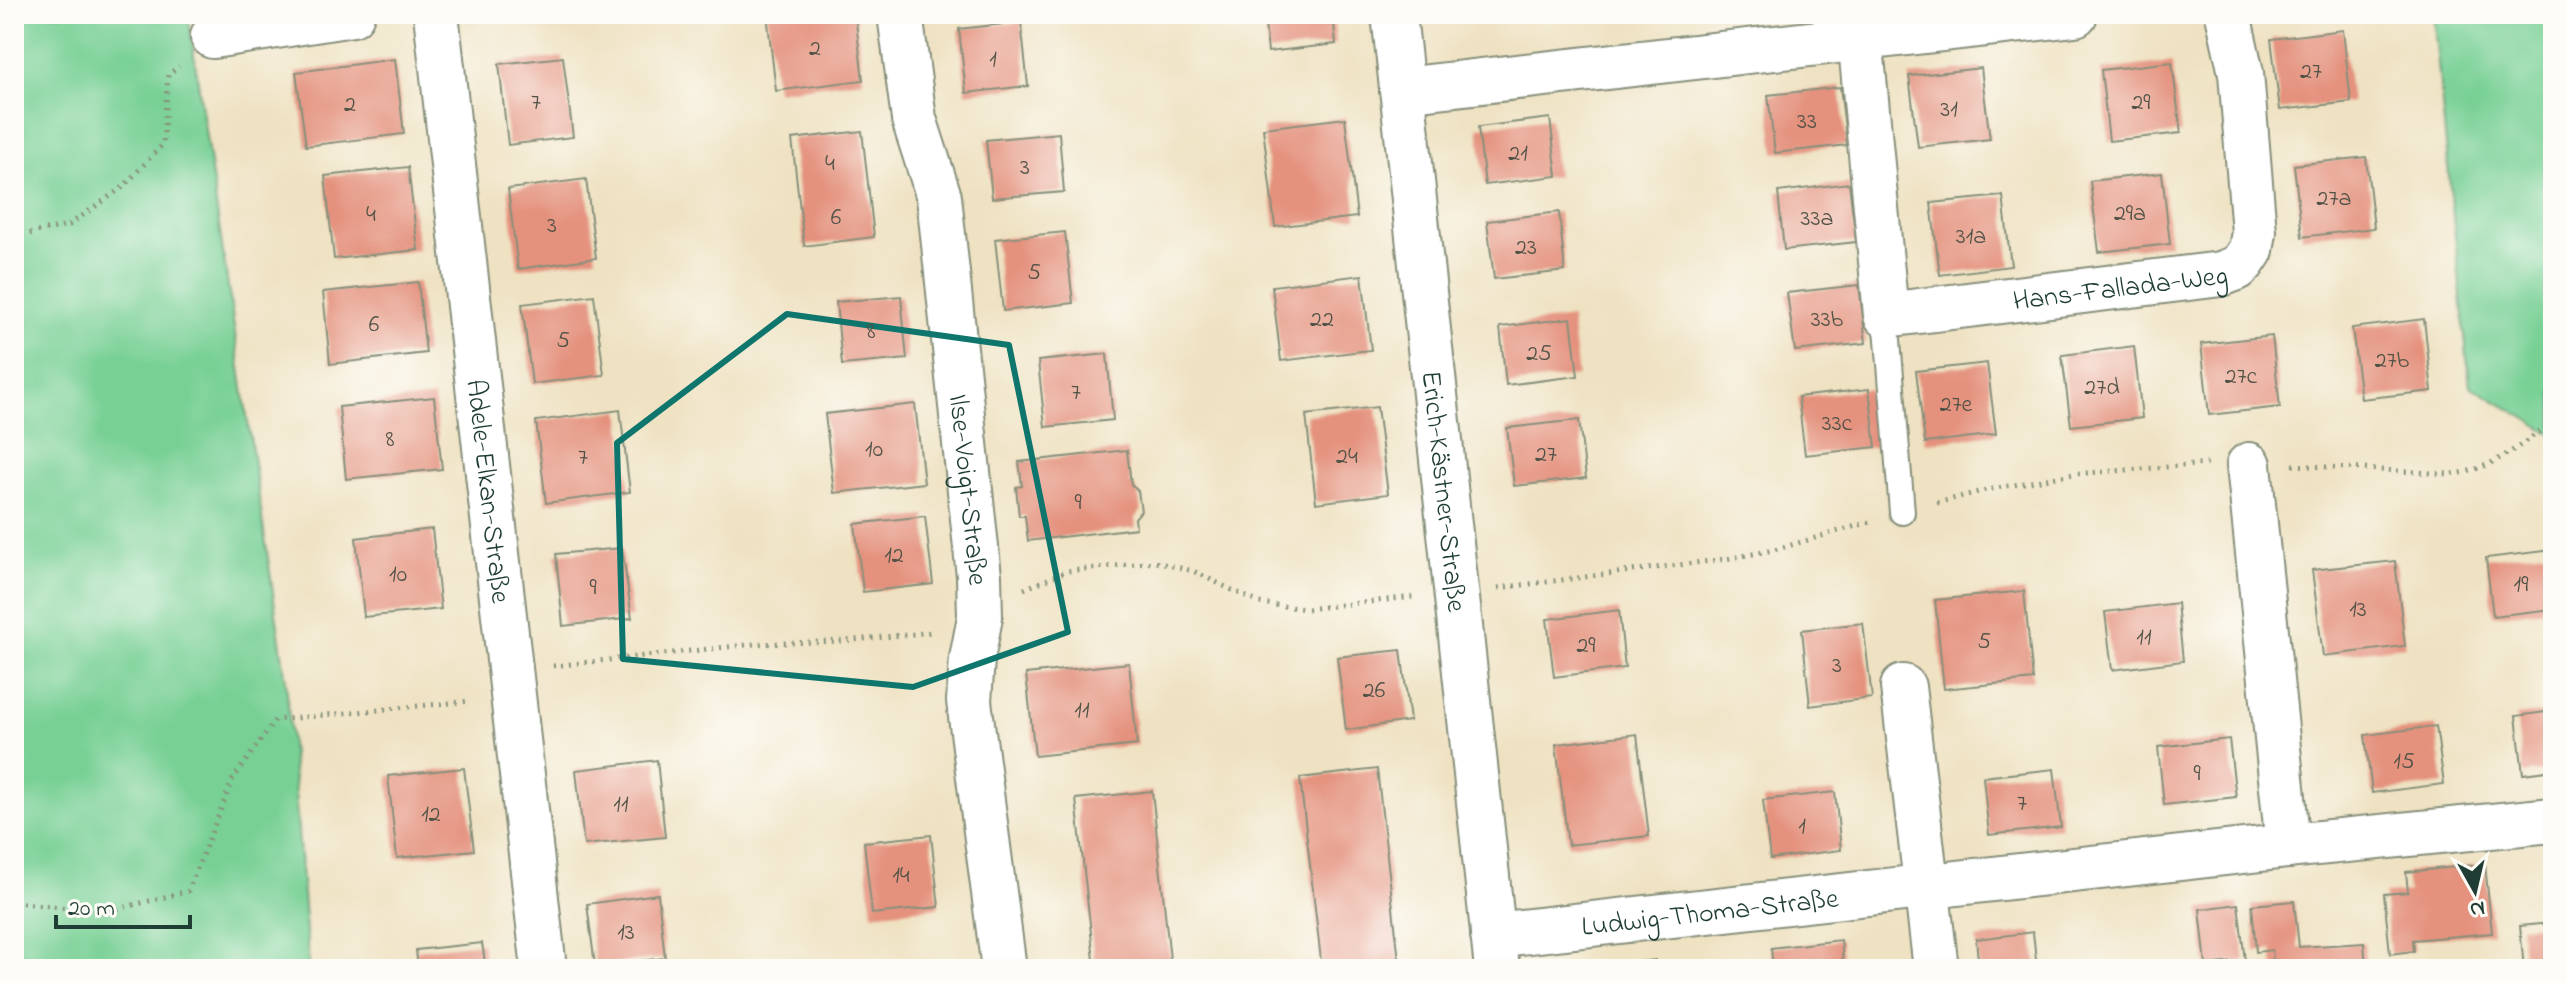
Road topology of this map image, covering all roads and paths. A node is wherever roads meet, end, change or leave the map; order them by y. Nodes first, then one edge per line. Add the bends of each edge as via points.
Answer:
1 (352, 14) edge
2 (436, 14) edge
3 (900, 14) edge
4 (1394, 14) edge
5 (2075, 14) edge
6 (2228, 14) edge
7 (1859, 26) edge
8 (213, 36) joint
9 (1402, 90) junction
10 (14, 237) edge
11 (1886, 315) junction
12 (2553, 422) edge
13 (2249, 465) junction
14 (1902, 512) junction
15 (1455, 592) junction
16 (980, 617) junction
17 (513, 685) junction
18 (1903, 687) dead end
19 (2553, 820) edge
20 (2288, 846) junction
21 (1927, 887) junction
22 (14, 902) edge
23 (1495, 952) edge
24 (544, 969) edge
25 (1004, 969) edge
26 (1936, 969) edge

1 - 8 street
2 - 17 street, Adele-Elkan-Straße
3 - 16 street, Ilse-Voigt-Straße via 914,119 939,197
4 - 9 street, Erich-Kästner-Straße
5 - 7 street
6 - 11 street, Hans-Fallada-Weg via 2241,73 2254,232 2251,250 2237,268
7 - 9 street
7 - 11 street
8 - 10 path via 168,75 163,144 123,187 69,225
9 - 15 street, Erich-Kästner-Straße
11 - 14 lane
12 - 13 path via 2469,473
13 - 14 path via 2073,474
13 - 20 street
14 - 15 path via 1726,559
15 - 16 path via 1306,609 1259,603 1193,571 1155,562 1067,571 1028,586
15 - 23 street, Erich-Kästner-Straße
16 - 17 path via 947,630 555,665
16 - 25 street, Ilse-Voigt-Straße via 969,701
17 - 22 path via 470,701 275,720 233,779 188,891 106,912
17 - 24 street, Adele-Elkan-Straße
18 - 21 street
19 - 20 street, Ludwig-Thoma-Straße
20 - 21 street, Ludwig-Thoma-Straße
21 - 23 street, Ludwig-Thoma-Straße
21 - 26 street

